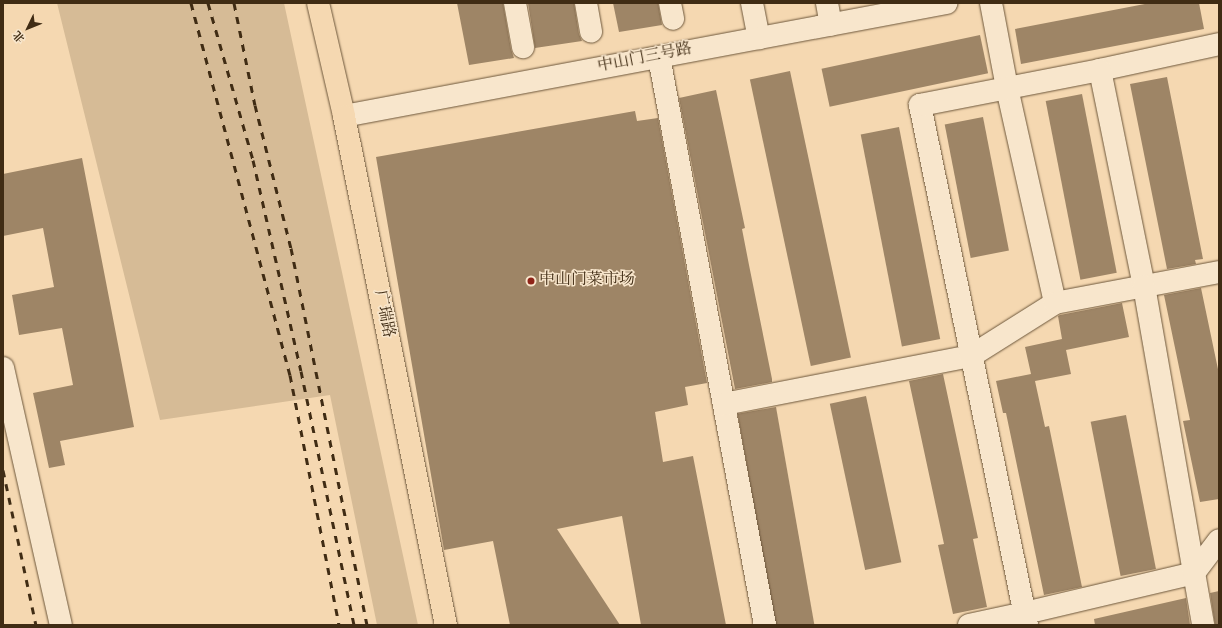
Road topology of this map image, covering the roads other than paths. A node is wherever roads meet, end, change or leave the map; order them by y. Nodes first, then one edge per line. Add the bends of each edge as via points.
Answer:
1 (318, 3) edge
2 (515, 3) edge
3 (586, 3) edge
4 (752, 3) edge
5 (827, 3) edge
6 (946, 3) edge
7 (991, 3) edge
8 (831, 25) junction
9 (591, 32) dead end
10 (759, 38) junction
11 (1219, 44) edge
12 (523, 47) dead end
13 (659, 57) junction
14 (1100, 70) junction
15 (1007, 88) junction
16 (344, 116) junction
17 (1219, 272) edge
18 (1144, 286) junction
19 (1055, 303) junction
20 (971, 356) junction
21 (3, 368) edge
22 (724, 404) junction
23 (1219, 540) edge
24 (1194, 573) junction
25 (1026, 619) edge
26 (60, 625) edge
27 (446, 625) edge
28 (765, 625) edge
29 (969, 625) edge
30 (1203, 625) edge

1 - 16 main road, 广瑞路
2 - 12 street
3 - 9 street
4 - 10 street
5 - 8 street
6 - 8 street, 中山门三号路
7 - 15 street
8 - 10 street, 中山门三号路
10 - 13 street, 中山门三号路
11 - 14 street
13 - 16 street, 中山门三号路
13 - 22 street
14 - 15 street
14 - 18 street
15 - 19 street
15 - 20 street via 920,105
16 - 27 main road, 广瑞路
17 - 18 street
18 - 19 street
18 - 24 street
19 - 20 street
20 - 22 street
20 - 25 street
21 - 26 street
22 - 28 street
23 - 24 street
24 - 25 street
24 - 30 street
25 - 29 street

